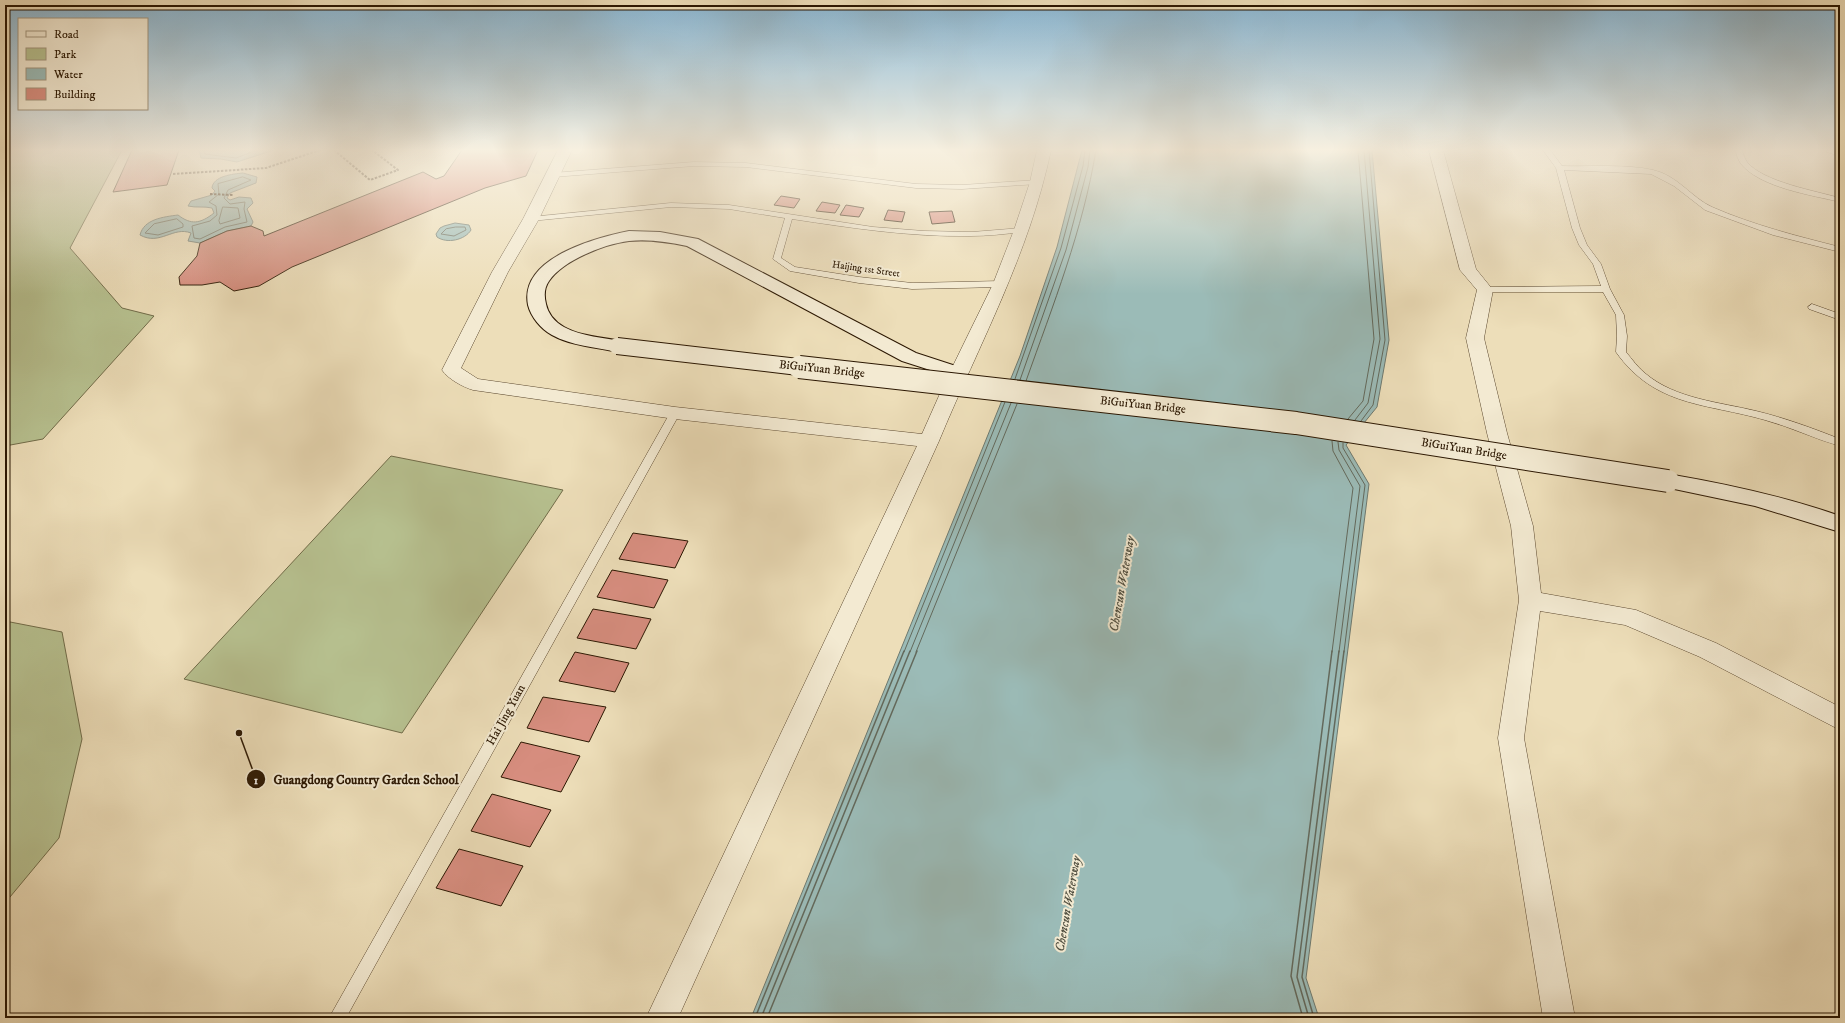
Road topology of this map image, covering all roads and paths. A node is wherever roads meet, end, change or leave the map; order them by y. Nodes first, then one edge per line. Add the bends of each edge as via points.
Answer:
1 (542, 198) edge
2 (1032, 198) edge
3 (1449, 198) edge
4 (1568, 198) edge
5 (1695, 198) edge
6 (789, 216) junction
7 (531, 218) junction
8 (1022, 230) junction
9 (1840, 250) edge
10 (1001, 284) junction
11 (1606, 289) junction
12 (1485, 290) junction
13 (1812, 307) dead end
14 (1840, 317) edge
15 (956, 376) junction
16 (675, 413) junction
17 (929, 441) junction
18 (1840, 443) edge
19 (1672, 478) junction
20 (1840, 516) edge
21 (1840, 524) edge
22 (1530, 600) junction
23 (1840, 719) edge
24 (337, 1018) edge
25 (662, 1018) edge
26 (1559, 1018) edge

1 - 7 street
2 - 8 street
3 - 12 street via 1468,270
4 - 11 lane via 1583,245 1597,264
5 - 9 lane via 1708,208 1776,233
6 - 7 lane via 729,207 671,205
6 - 8 lane via 873,229 924,233 972,234
6 - 10 lane, Haijing 1st Street via 777,260 793,269 912,286
7 - 16 street via 500,272 451,370 473,384
8 - 10 street
10 - 15 street
11 - 12 lane
11 - 18 lane via 1620,315 1621,352 1646,379 1671,393 1805,428
12 - 22 street via 1475,338 1522,526
13 - 14 lane
15 - 17 street
15 - 19 main road, BiGuiYuan Bridge, bridge via 911,366 688,247 657,242 628,243 586,254 565,265 552,279 547,291 548,306 558,320 573,329 621,342 1296,423
16 - 17 street
16 - 24 lane, Hai Jing Yuan
17 - 25 street
19 - 20 main road via 1743,487
19 - 21 main road via 1813,514
22 - 23 street via 1628,616 1708,650
22 - 26 street via 1511,738

